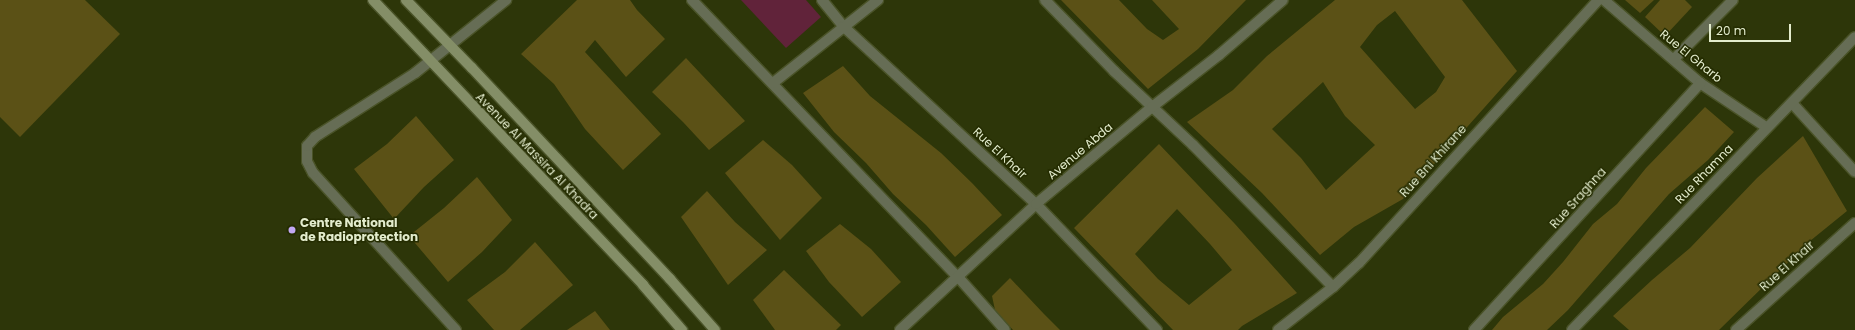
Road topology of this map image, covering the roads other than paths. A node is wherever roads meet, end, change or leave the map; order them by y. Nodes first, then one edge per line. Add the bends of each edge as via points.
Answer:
1 (373, 0) edge
2 (406, 0) edge
3 (506, 0) edge
4 (692, 0) edge
5 (822, 0) edge
6 (878, 0) edge
7 (1046, 0) edge
8 (1283, 0) edge
9 (1598, 0) edge
10 (1604, 0) edge
11 (1732, 0) edge
12 (843, 26) junction
13 (1855, 37) edge
14 (450, 45) junction
15 (1674, 59) junction
16 (430, 61) junction
17 (773, 83) junction
18 (1700, 83) junction
19 (1792, 103) junction
20 (1152, 107) junction
21 (1766, 127) junction
22 (1855, 172) edge
23 (1036, 204) junction
24 (1855, 223) edge
25 (959, 278) junction
26 (1333, 287) junction
27 (456, 330) edge
28 (682, 330) edge
29 (715, 330) edge
30 (900, 330) edge
31 (1005, 330) edge
32 (1158, 330) edge
33 (1278, 330) edge
34 (1474, 330) edge
35 (1572, 330) edge
36 (1736, 330) edge

1 - 16 main road, Avenue Al Massira Al Khadra
2 - 14 main road, Avenue Al Massira Al Khadra
3 - 14 street
4 - 17 street
5 - 12 street, Rue El Khair
6 - 12 street
7 - 20 street
8 - 20 street, Avenue Abda via 1189,80
9 - 26 street, Rue Bni Khirane via 1364,257
10 - 15 street, Rue El Gharb
11 - 15 street
12 - 17 street
12 - 23 street, Rue El Khair
13 - 19 street, Rue Rhamna
14 - 16 street
14 - 29 main road, Avenue Al Massira Al Khadra
15 - 18 street, Rue El Gharb
16 - 27 street via 415,74 315,137 307,146 307,160 312,173
16 - 28 main road, Avenue Al Massira Al Khadra via 643,285
17 - 25 street
18 - 21 street, Rue El Gharb
18 - 34 street, Rue Sraghna
19 - 21 street, Rue Rhamna
19 - 22 street
20 - 23 street, Avenue Abda
20 - 26 street
21 - 35 street, Rue Rhamna
23 - 25 street, Avenue Abda
23 - 32 street, Rue El Khair
24 - 36 street, Rue El Khair
25 - 30 street, Avenue Abda
25 - 31 street
26 - 33 street, Rue Bni Khirane

